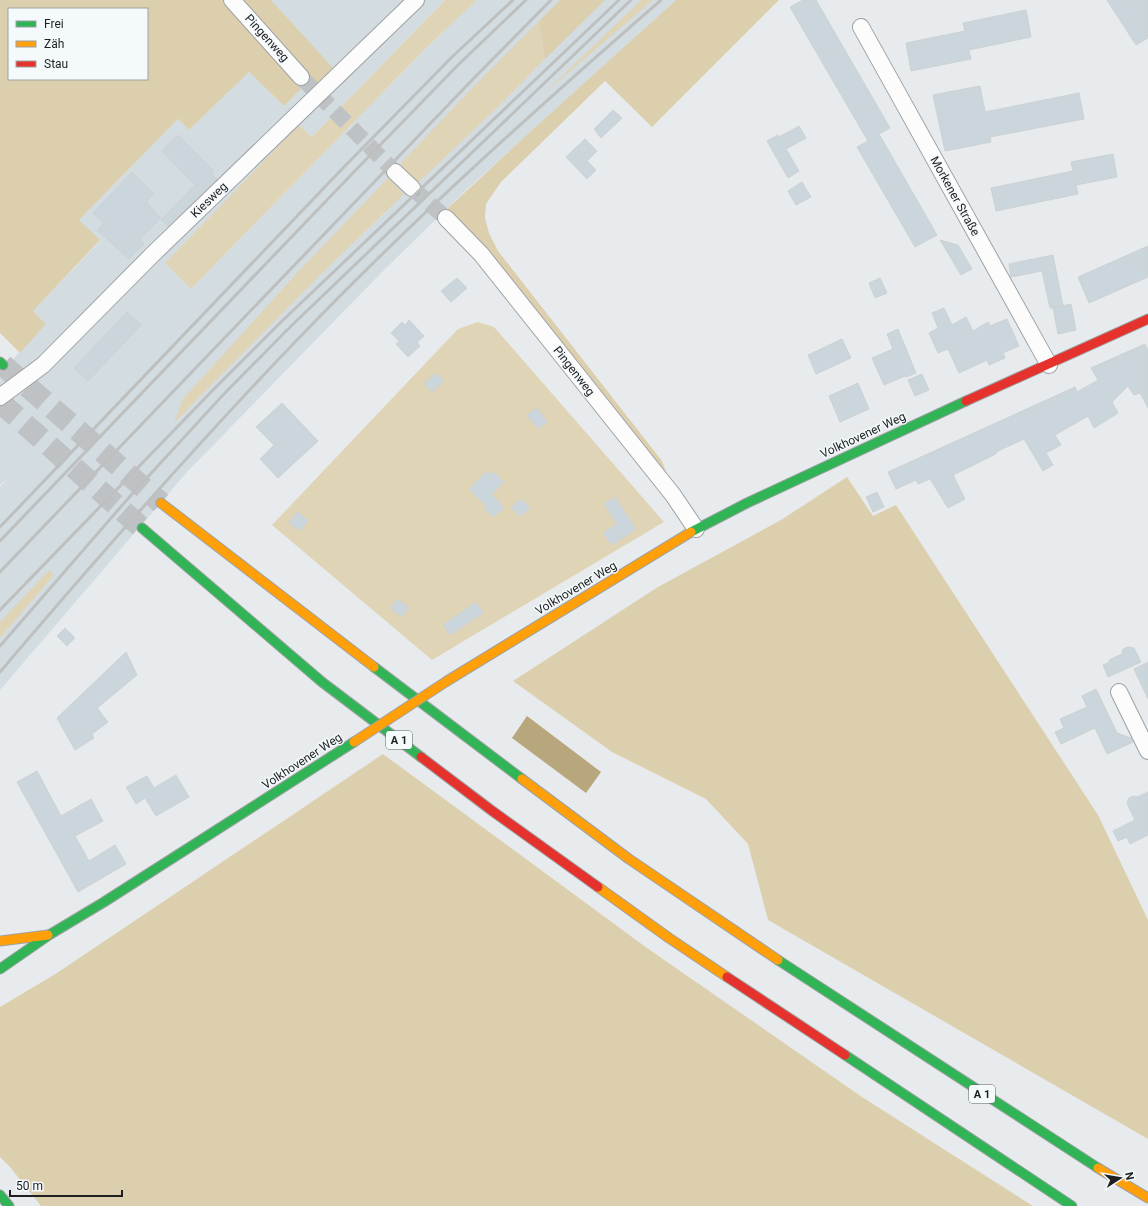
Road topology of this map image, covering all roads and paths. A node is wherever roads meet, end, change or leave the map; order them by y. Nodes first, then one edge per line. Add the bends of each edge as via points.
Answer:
1 (232, 0) edge
2 (416, 0) edge
3 (861, 27) dead end
4 (301, 77) tunnel mouth
5 (396, 172) tunnel mouth
6 (412, 188) tunnel mouth
7 (446, 218) tunnel mouth
8 (1148, 319) edge
9 (1049, 365) junction
10 (0, 396) edge
11 (161, 503) tunnel mouth
12 (142, 528) tunnel mouth
13 (696, 529) junction
14 (1119, 692) dead end
15 (1148, 751) edge
16 (49, 935) junction
17 (0, 941) edge
18 (0, 969) edge
19 (0, 1195) edge
20 (1148, 1198) edge
21 (9, 1206) edge
22 (1072, 1206) edge

1 - 4 street, Pingenweg
2 - 10 street, Kiesweg via 43,365
3 - 9 street, Morkener Straße
5 - 6 street
7 - 13 street, Pingenweg via 481,254 672,495
8 - 9 main road, Volkhovener Weg
9 - 13 main road, Volkhovener Weg via 959,404
11 - 20 main road, A 1 via 360,657 629,859 824,992 1086,1161
12 - 22 main road, A 1 via 322,682 491,810 669,938
13 - 16 main road, Volkhovener Weg, bridge via 499,648
14 - 15 street
16 - 17 main road, Volkhovener Weg
16 - 18 main road, Volkhovener Weg
19 - 21 main road

